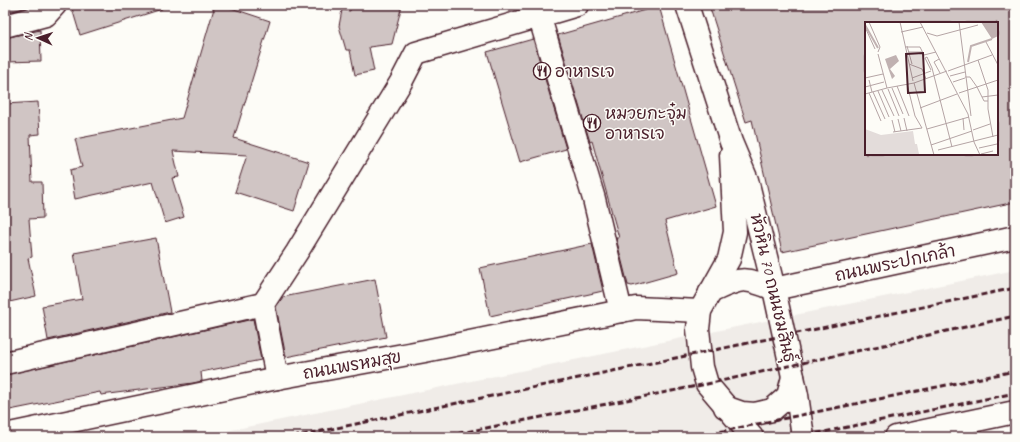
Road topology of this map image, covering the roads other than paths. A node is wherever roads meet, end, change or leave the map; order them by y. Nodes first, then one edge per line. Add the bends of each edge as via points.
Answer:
1 (55, 5) edge
2 (577, 5) edge
3 (688, 5) edge
4 (538, 10) edge
5 (5, 26) edge
6 (730, 142) junction
7 (1015, 237) edge
8 (774, 290) junction
9 (710, 292) junction
10 (263, 304) junction
11 (621, 311) junction
12 (700, 311) junction
13 (5, 363) edge
14 (794, 377) junction
15 (277, 378) junction
16 (725, 407) junction
17 (1015, 412) edge
18 (5, 435) edge
19 (752, 437) edge
20 (803, 437) edge
21 (896, 437) edge

1 - 5 street via 46,15
2 - 4 street
3 - 6 street, หัวหิน 70 ถนนชมสินธุ์
4 - 10 street via 416,53 397,89
4 - 11 street via 594,199
6 - 8 street, หัวหิน 70 ถนนชมสินธุ์ via 747,180
6 - 9 street, หัวหิน 70 ถนนชมสินธุ์ via 735,232 729,259
7 - 8 street, ถนนพระปกเกล้า
8 - 9 street via 751,280 743,280
8 - 14 street, หัวหิน 70 ถนนชมสินธุ์
9 - 12 street, หัวหิน 70 ถนนชมสินธุ์
10 - 13 street
10 - 15 street
11 - 12 street, ถนนพรหมสุข via 636,308
11 - 15 street, ถนนพรหมสุข
12 - 16 street, หัวหิน 70 ถนนชมสินธุ์ via 698,329 702,367 707,384
14 - 16 street via 788,396 772,410 755,414
14 - 20 street, หัวหิน 70 ถนนชมสินธุ์
15 - 18 street, ถนนพรหมสุข
16 - 19 street, หัวหิน 70 ถนนชมสินธุ์
17 - 21 street

